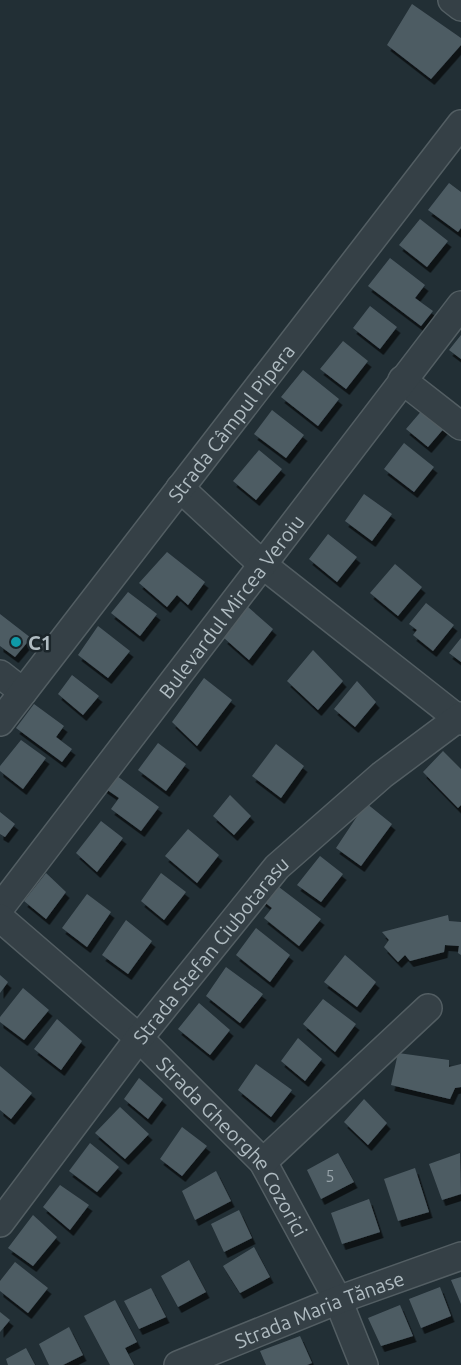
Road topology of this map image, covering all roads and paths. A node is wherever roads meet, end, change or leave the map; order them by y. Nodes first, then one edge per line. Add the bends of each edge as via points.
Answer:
1 (452, 0) edge
2 (461, 7) edge
3 (461, 124) edge
4 (461, 305) edge
5 (402, 380) junction
6 (461, 426) edge
7 (180, 488) junction
8 (263, 565) junction
9 (0, 674) edge
10 (23, 692) junction
11 (460, 718) edge
12 (0, 722) edge
13 (0, 908) edge
14 (0, 918) edge
15 (428, 1008) dead end
16 (139, 1038) junction
17 (263, 1162) junction
18 (0, 1223) edge
19 (461, 1256) edge
20 (338, 1300) junction
21 (178, 1365) edge
22 (364, 1365) edge

1 - 2 street
3 - 7 street, Strada Câmpul Pipera
4 - 5 street, Bulevardul Mircea Veroiu
5 - 6 street
5 - 8 street, Bulevardul Mircea Veroiu
7 - 8 street
7 - 10 street, Strada Câmpul Pipera
8 - 11 street
8 - 13 street, Bulevardul Mircea Veroiu
9 - 10 street
10 - 12 street, Strada Câmpul Pipera
11 - 16 street, Strada Stefan Ciubotarasu via 382,775 277,867
14 - 16 street, Strada Gheorghe Cozorici
15 - 17 street
16 - 17 street, Strada Gheorghe Cozorici
16 - 18 street, Strada Stefan Ciubotarasu
17 - 20 street, Strada Gheorghe Cozorici
19 - 20 street, Strada Maria Tănase
20 - 21 street, Strada Maria Tănase
20 - 22 street, Strada Gheorghe Cozorici

